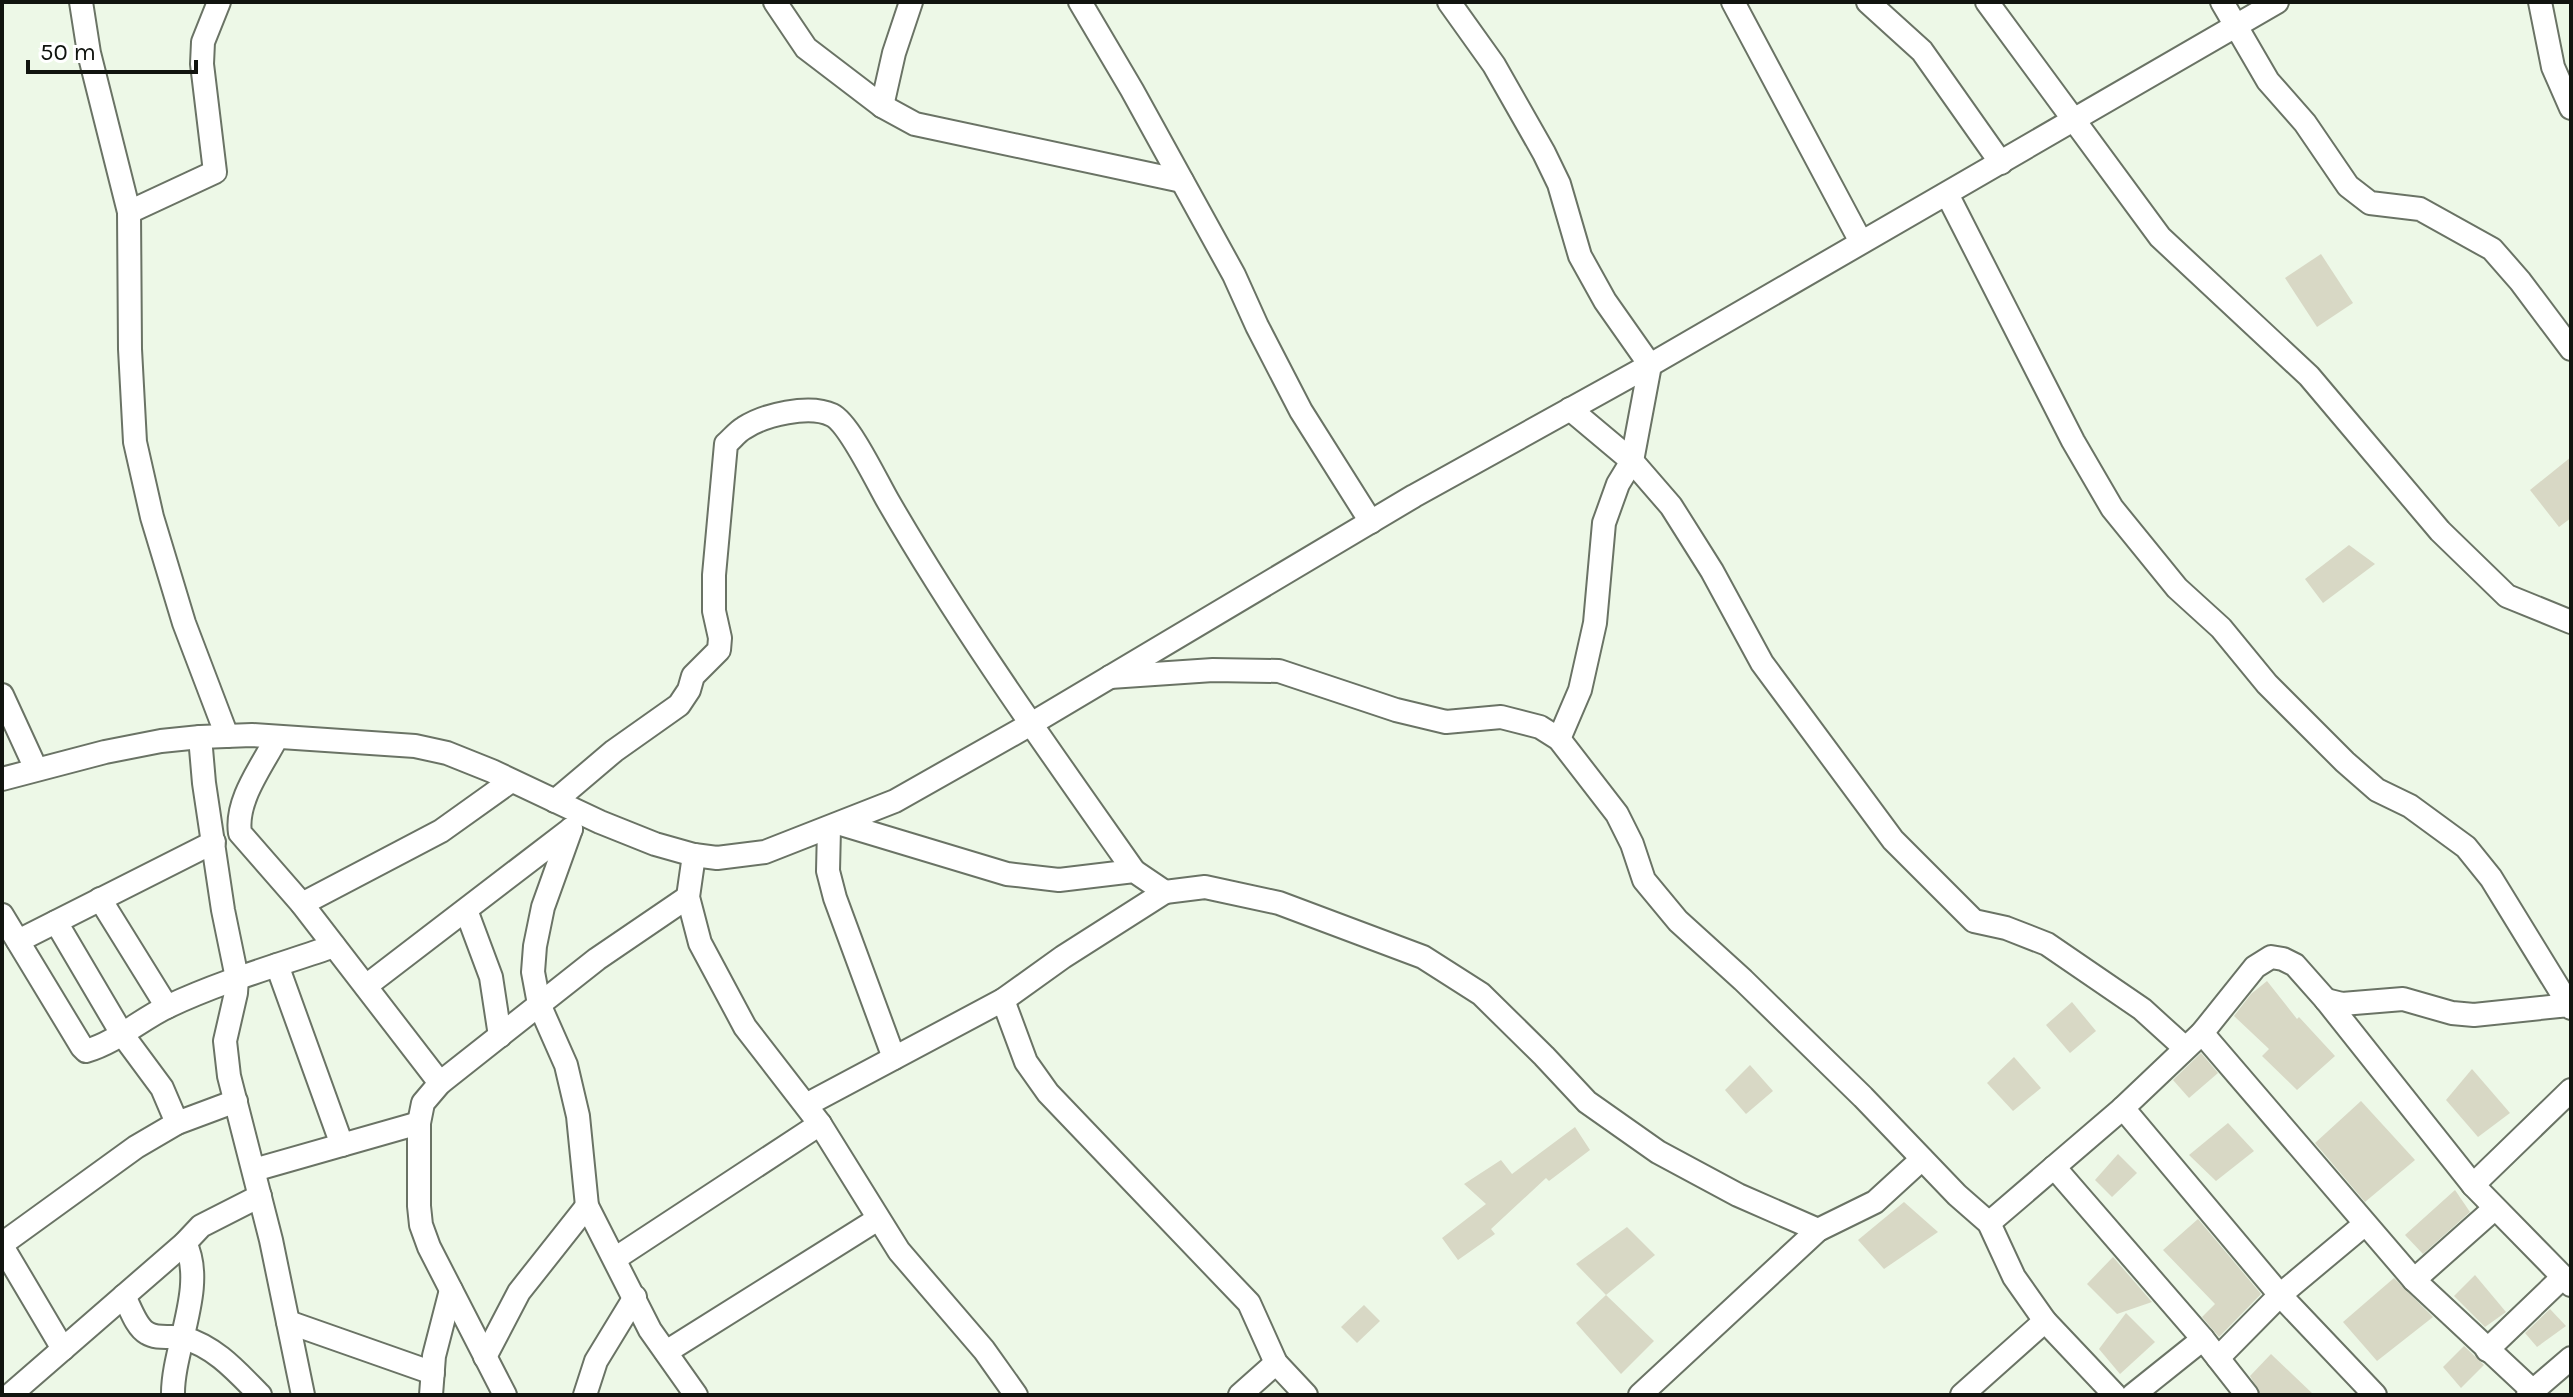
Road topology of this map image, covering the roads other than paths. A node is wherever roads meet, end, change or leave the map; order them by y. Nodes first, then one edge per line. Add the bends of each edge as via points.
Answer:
1 (81, 2) edge
2 (219, 2) edge
3 (775, 2) edge
4 (911, 2) edge
5 (1080, 2) edge
6 (1449, 2) edge
7 (1733, 2) edge
8 (1868, 2) edge
9 (1987, 2) edge
10 (2222, 2) edge
11 (2277, 2) edge
12 (2540, 2) edge
13 (2236, 25) junction
14 (882, 106) junction
15 (2571, 108) edge
16 (2074, 120) junction
17 (2001, 163) junction
18 (1182, 181) junction
19 (1947, 194) junction
20 (129, 212) junction
21 (1861, 242) junction
22 (2571, 349) edge
23 (1650, 365) junction
24 (1570, 409) junction
25 (1632, 461) junction
26 (1371, 522) junction
27 (2571, 622) edge
28 (1107, 677) junction
29 (2, 695) edge
30 (1031, 724) junction
31 (227, 736) junction
32 (200, 737) junction
33 (277, 737) junction
34 (1559, 739) junction
35 (36, 769) junction
36 (2, 779) edge
37 (511, 781) junction
38 (555, 801) junction
39 (580, 823) junction
40 (835, 826) junction
41 (214, 842) junction
42 (694, 855) junction
43 (1134, 871) junction
44 (1165, 892) junction
45 (688, 897) junction
46 (100, 899) junction
47 (302, 904) junction
48 (466, 910) junction
49 (2, 915) edge
50 (56, 922) junction
51 (18, 941) junction
52 (334, 946) junction
53 (277, 965) junction
54 (237, 978) junction
55 (366, 986) junction
56 (1003, 1000) junction
57 (2326, 1000) junction
58 (539, 1004) junction
59 (167, 1007) junction
60 (2570, 1007) edge
61 (2202, 1033) junction
62 (122, 1034) junction
63 (500, 1036) junction
64 (2185, 1048) junction
65 (894, 1058) junction
66 (440, 1083) junction
67 (2571, 1090) edge
68 (236, 1101) junction
69 (806, 1105) junction
70 (2123, 1108) junction
71 (177, 1123) junction
72 (419, 1123) junction
73 (820, 1124) junction
74 (342, 1145) junction
75 (1922, 1159) junction
76 (2054, 1167) junction
77 (254, 1170) junction
78 (2473, 1185) junction
79 (260, 1196) junction
80 (587, 1206) junction
81 (2494, 1209) junction
82 (878, 1219) junction
83 (1989, 1223) junction
84 (2365, 1224) junction
85 (1818, 1230) junction
86 (185, 1243) junction
87 (2, 1245) edge
88 (616, 1258) junction
89 (2414, 1280) junction
90 (2567, 1281) edge
91 (451, 1290) junction
92 (2280, 1295) junction
93 (124, 1296) junction
94 (635, 1297) junction
95 (2045, 1321) junction
96 (288, 1322) junction
97 (184, 1338) junction
98 (2203, 1339) junction
99 (63, 1349) junction
100 (2487, 1350) junction
101 (666, 1352) junction
102 (485, 1357) junction
103 (2218, 1358) junction
104 (2571, 1358) edge
105 (1276, 1363) junction
106 (432, 1384) edge
107 (2531, 1393) edge
108 (300, 1394) edge
109 (10, 1395) edge
110 (173, 1395) edge
111 (260, 1395) edge
112 (505, 1395) edge
113 (585, 1395) edge
114 (696, 1395) edge
115 (1016, 1395) edge
116 (1240, 1395) edge
117 (1306, 1395) edge
118 (1640, 1395) edge
119 (1962, 1395) edge
120 (2115, 1395) edge
121 (2133, 1395) edge
122 (2247, 1395) edge
123 (2375, 1395) edge

1 - 20 street
2 - 20 street via 203,42 202,64 215,172
3 - 14 street via 806,48
4 - 14 street
5 - 18 street
6 - 23 street via 1494,65 1544,153 1580,256
7 - 21 street
8 - 17 street via 1922,51
9 - 16 street
10 - 13 street
11 - 13 street
12 - 15 street via 2553,67
13 - 16 street
13 - 22 street via 2268,81 2348,186 2370,203 2420,209 2492,249
14 - 18 street via 915,124
16 - 17 street
16 - 27 street via 2160,237 2309,376 2440,531 2507,596
17 - 19 street
18 - 26 street via 1301,411
19 - 21 street
19 - 60 street via 2112,508 2177,588 2345,762 2377,790 2410,806 2466,847 2491,878
20 - 31 street via 135,442 180,608
21 - 23 street
23 - 24 street
23 - 25 street
24 - 25 street
24 - 26 street
25 - 34 street via 1604,523 1595,623 1580,690
25 - 64 street via 1671,506 1762,663 1893,840 1974,921 2047,944 2142,1009
26 - 28 street
28 - 30 street
28 - 34 street via 1279,671 1396,710 1446,722 1501,717 1540,727
29 - 35 street
30 - 38 street via 849,434 833,415 804,409 744,427 726,444 714,575 719,650 693,676 679,705
30 - 40 street via 895,801
30 - 43 street
31 - 32 street
31 - 33 street
32 - 35 street
32 - 41 street
33 - 37 street via 415,746 447,753
33 - 47 street via 242,805 240,833
34 - 75 street via 1617,814 1644,880 1678,921
35 - 36 street
37 - 38 street
37 - 47 street via 441,831
38 - 39 street
39 - 42 street
39 - 48 street
39 - 58 street via 543,907 533,972
40 - 42 street via 765,852
40 - 43 street via 1007,874 1059,880
40 - 65 street via 828,871
41 - 46 street
41 - 54 street
42 - 45 street
43 - 44 street
44 - 56 street
44 - 85 street via 1205,887 1279,903 1423,957 1481,994 1587,1102 1658,1152
45 - 58 street
45 - 69 street via 700,943 719,983 745,1027
46 - 50 street
46 - 59 street
47 - 52 street
48 - 55 street
48 - 63 street via 491,977
49 - 51 street
50 - 51 street
50 - 62 street
51 - 62 street via 86,1051
52 - 53 street
52 - 55 street
53 - 54 street
53 - 74 street
54 - 59 street
54 - 68 street via 225,1041
55 - 66 street
56 - 65 street
56 - 105 street via 1026,1062 1048,1093 1249,1303
57 - 60 street via 2342,1004 2403,999 2474,1015
57 - 61 street via 2295,965 2271,957 2255,967
57 - 78 street
58 - 63 street
58 - 80 street via 566,1065
59 - 62 street
61 - 64 street
61 - 84 street
62 - 71 street via 162,1088
63 - 66 street
64 - 70 street
65 - 69 street
66 - 72 street via 423,1103
67 - 78 street
68 - 71 street
68 - 77 street
69 - 73 street
70 - 76 street
70 - 92 street
71 - 87 street
72 - 74 street
72 - 91 street via 421,1225
73 - 82 street
73 - 88 street
74 - 77 street
75 - 83 street
75 - 85 street via 1875,1202
76 - 83 street
76 - 98 street
77 - 79 street
78 - 81 street
79 - 86 street via 201,1226
79 - 96 street
80 - 88 street
80 - 102 street via 519,1292
81 - 89 street
81 - 90 street
82 - 101 street
82 - 115 street
83 - 95 street via 2014,1277
84 - 89 street
84 - 92 street
85 - 118 street
86 - 93 street
86 - 97 street via 192,1268
87 - 99 street
88 - 94 street
89 - 100 street
90 - 100 street
91 - 102 street
91 - 106 street
92 - 103 street
92 - 123 street
93 - 97 street via 147,1333
93 - 99 street
94 - 101 street
94 - 113 street via 596,1361
95 - 119 street
95 - 120 street
96 - 106 street
96 - 108 street
97 - 110 street
97 - 111 street via 228,1362
98 - 103 street
98 - 121 street
99 - 109 street
100 - 107 street
101 - 114 street
102 - 112 street
103 - 122 street
104 - 107 street
105 - 116 street
105 - 117 street

